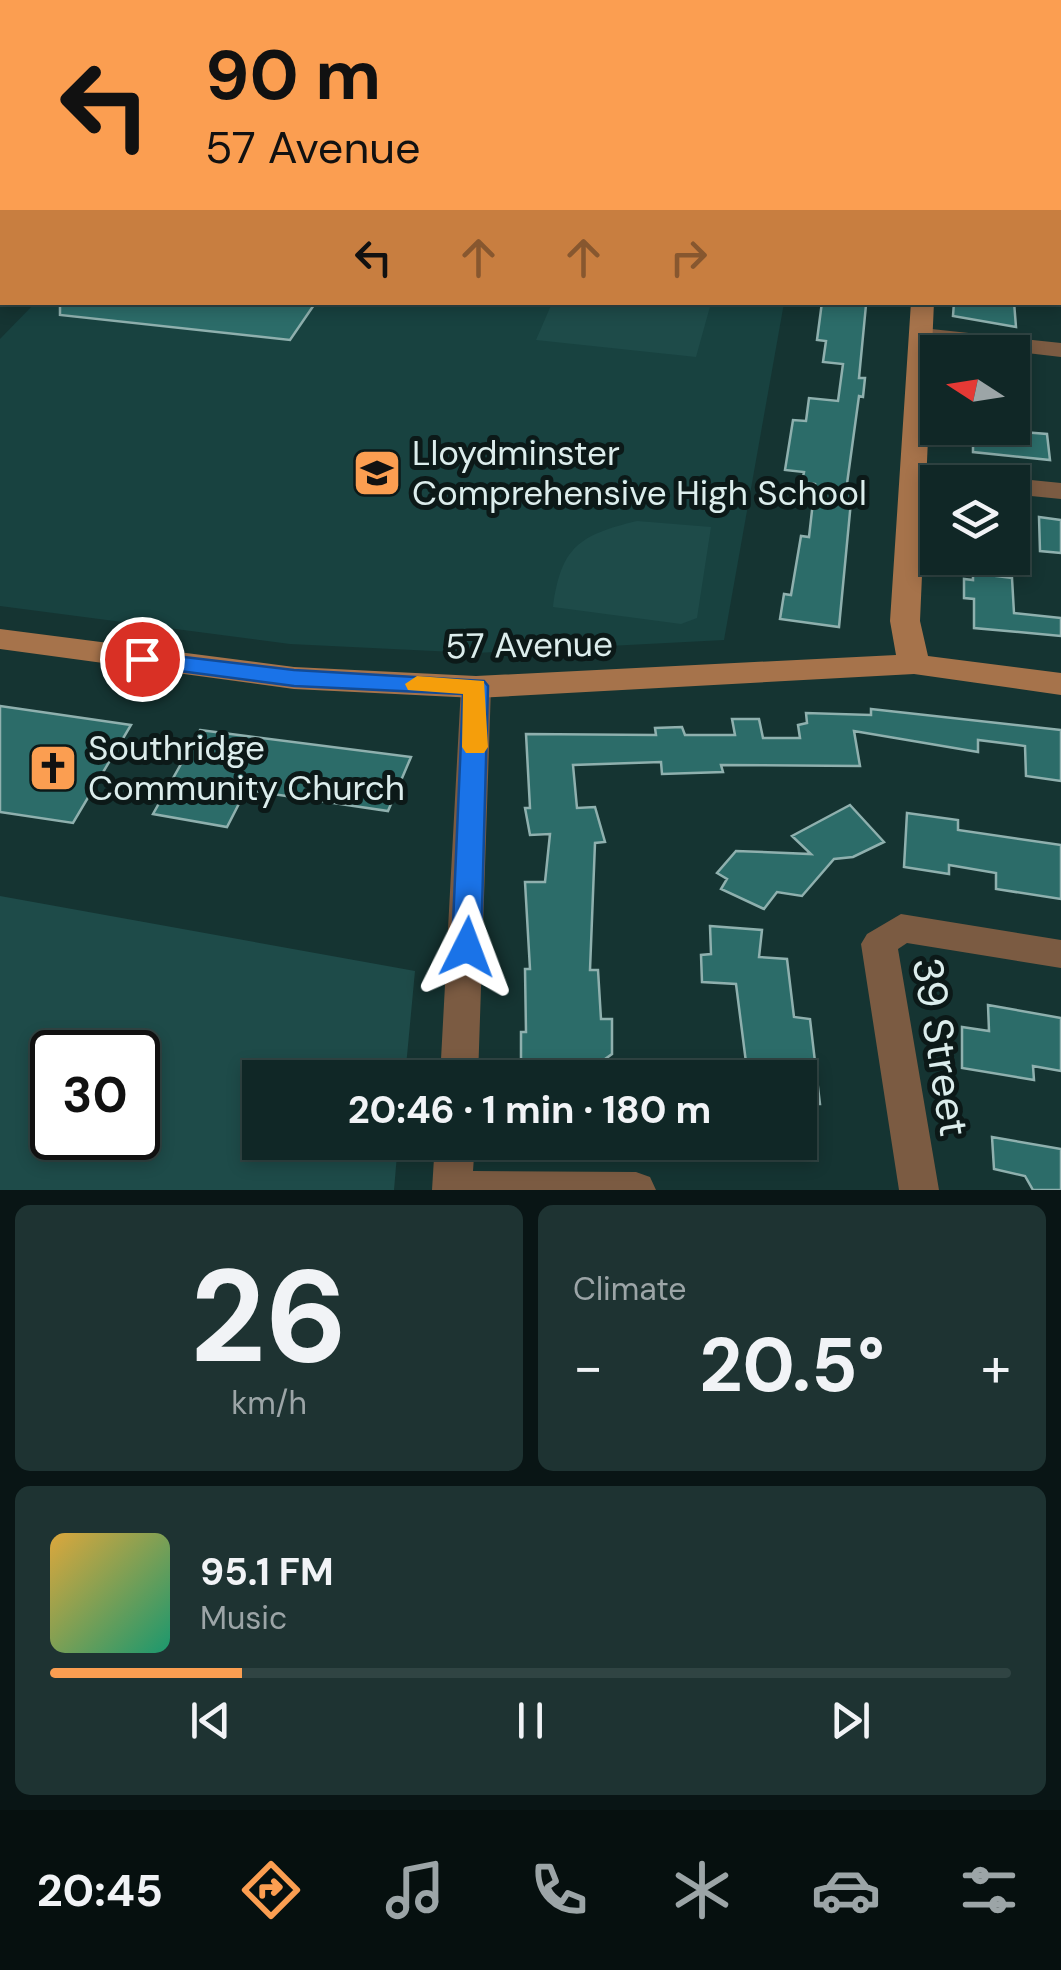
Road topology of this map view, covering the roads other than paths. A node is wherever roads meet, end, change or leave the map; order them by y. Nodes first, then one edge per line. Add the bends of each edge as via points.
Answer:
1 (923, 305) edge
2 (922, 335) edge
3 (1030, 347) edge
4 (1061, 350) edge
5 (920, 382) edge
6 (916, 474) junction
7 (920, 474) edge
8 (1030, 488) edge
9 (1061, 491) edge
10 (0, 638) edge
11 (914, 664) junction
12 (1061, 684) edge
13 (476, 686) junction
14 (1061, 954) edge
15 (460, 1060) edge
16 (454, 1160) edge
17 (452, 1189) edge
18 (636, 1190) edge
19 (919, 1190) edge

1 - 2 street
3 - 4 street
5 - 6 street
6 - 7 street
6 - 11 street via 904,621
8 - 9 street
10 - 13 street, 57 Avenue via 294,678
11 - 12 street, 57 Avenue
11 - 13 street, 57 Avenue
13 - 15 street
14 - 19 street, 39 Street via 900,928 879,944
16 - 17 street
17 - 18 street

